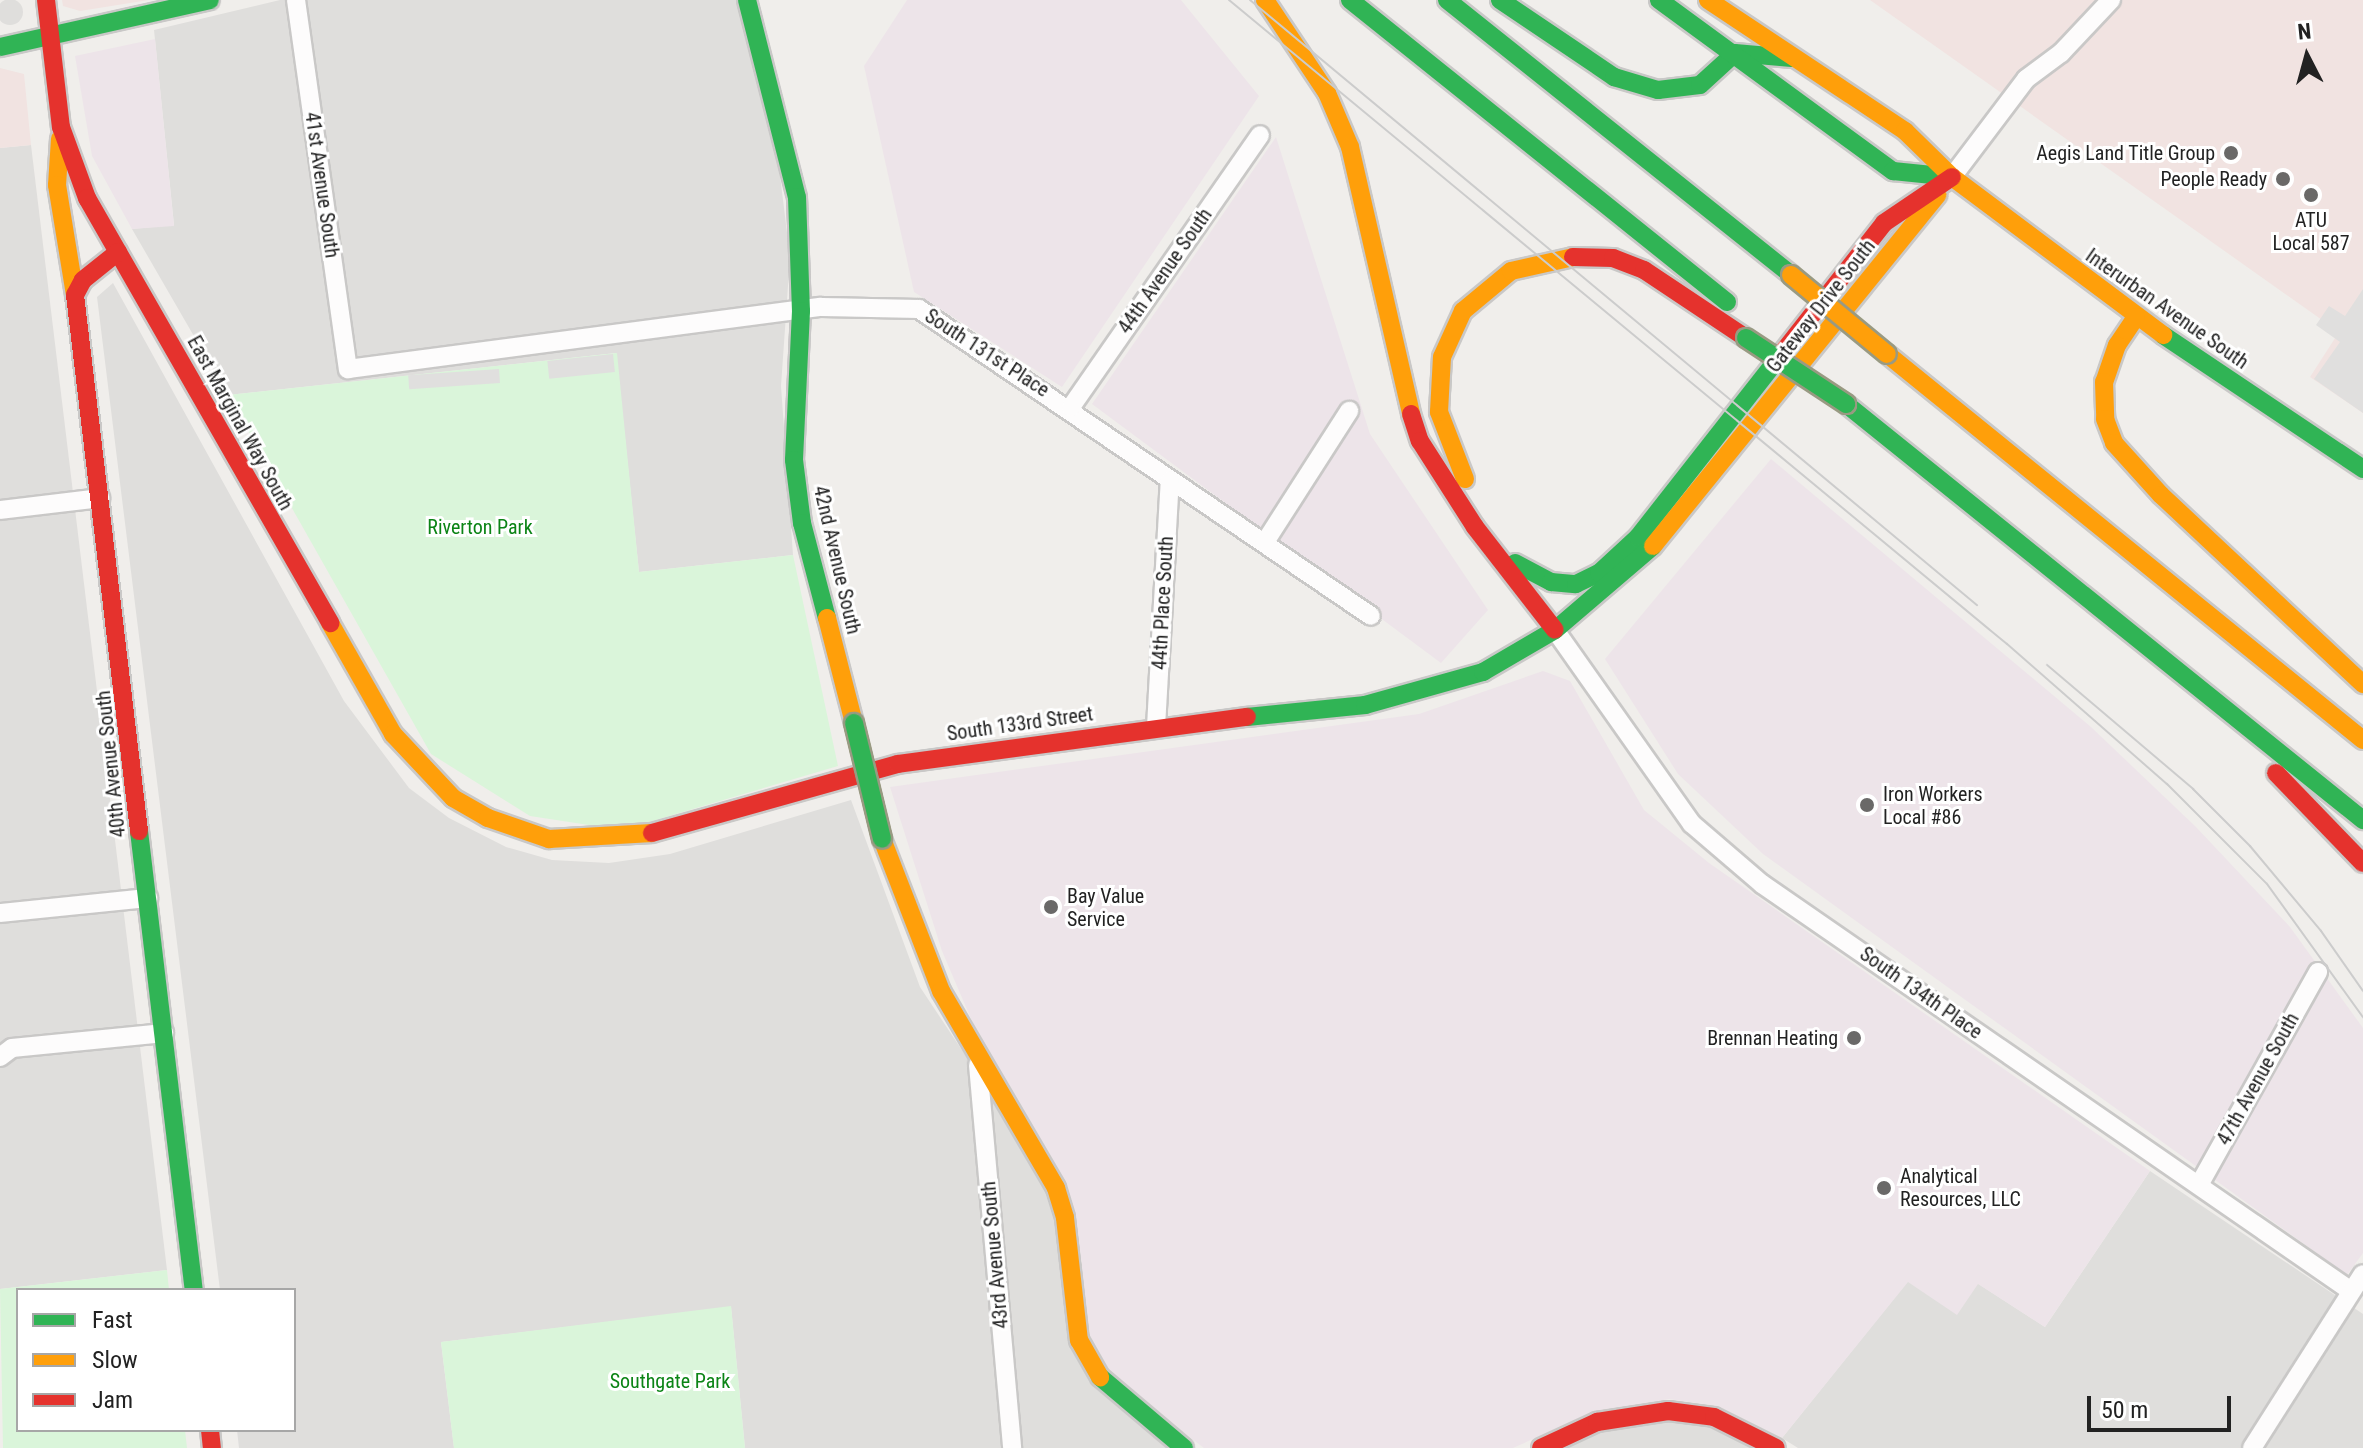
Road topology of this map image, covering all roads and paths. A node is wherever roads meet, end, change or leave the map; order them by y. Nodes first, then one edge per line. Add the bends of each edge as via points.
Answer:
1 (46, 0) edge
2 (210, 0) edge
3 (296, 0) edge
4 (747, 0) edge
5 (1265, 0) edge
6 (1350, 0) edge
7 (1447, 0) edge
8 (1500, 0) edge
9 (1659, 0) edge
10 (1708, 0) edge
11 (2111, 0) edge
12 (50, 37) junction
13 (0, 47) edge
14 (1735, 53) junction
15 (1792, 58) junction
16 (61, 127) junction
17 (1260, 135) dead end
18 (1952, 177) junction
19 (118, 252) junction
20 (75, 295) junction
21 (801, 311) junction
22 (2136, 317) junction
23 (1751, 332) junction
24 (348, 369) joint
25 (1071, 407) junction
26 (1349, 411) dead end
27 (2363, 469) edge
28 (1170, 480) junction
29 (100, 498) junction
30 (0, 510) edge
31 (1265, 542) junction
32 (1515, 563) junction
33 (1371, 616) dead end
34 (1555, 630) junction
35 (2176, 670) junction
36 (2363, 684) edge
37 (1156, 727) junction
38 (2363, 740) edge
39 (488, 818) joint
40 (2363, 820) edge
41 (2363, 863) edge
42 (148, 898) junction
43 (0, 913) edge
44 (2318, 972) dead end
45 (164, 1033) junction
46 (0, 1057) edge
47 (978, 1062) junction
48 (2199, 1185) junction
49 (2363, 1274) edge
50 (194, 1288) edge
51 (2351, 1291) junction
52 (1012, 1448) edge
53 (1184, 1448) edge
54 (1541, 1448) edge
55 (1776, 1448) edge
56 (2252, 1448) edge

1 - 12 main road, East Marginal Way South
2 - 12 main road
3 - 24 street, 41st Avenue South
4 - 21 main road, 42nd Avenue South via 797,197
5 - 34 main road via 1327,93 1350,147 1399,381 1420,441 1475,527
6 - 23 main road
7 - 38 main road, bridge
8 - 14 main road via 1614,77 1658,90 1700,85
9 - 14 main road
10 - 15 main road, Interurban Avenue South
11 - 18 street, Gateway Drive South via 2061,53 2026,79
12 - 13 main road
12 - 16 main road, East Marginal Way South
14 - 15 main road
14 - 18 main road via 1893,171
15 - 18 main road, Interurban Avenue South via 1905,131
16 - 19 main road, East Marginal Way South via 87,198
16 - 20 main road, 40th Avenue South via 57,185
17 - 25 street, 44th Avenue South
18 - 22 main road, Interurban Avenue South
18 - 32 main road via 1884,223 1638,537 1599,573 1576,584 1551,582
18 - 34 main road, Gateway Drive South via 1696,498 1639,562
19 - 20 main road via 83,280
19 - 39 main road, East Marginal Way South via 393,734 453,798
20 - 29 main road, 40th Avenue South
21 - 24 street, South 131st Place
21 - 25 street, South 131st Place via 896,305 919,309
21 - 47 main road, 42nd Avenue South, bridge via 794,433 802,523 882,839 912,924
22 - 27 main road, Interurban Avenue South
22 - 36 main road via 2117,345 2104,382 2105,419 2114,443 2161,495
23 - 32 main road via 1644,270 1613,258 1584,255 1535,261 1479,294 1449,334 1438,381 1439,412 1465,479
23 - 35 main road, bridge
25 - 28 street, South 131st Place
26 - 31 street
28 - 31 street, South 131st Place
28 - 37 street, 44th Place South
29 - 30 street
29 - 42 main road, 40th Avenue South
31 - 33 street, South 131st Place
32 - 34 main road
34 - 37 main road, South 133rd Street via 1483,672 1411,696
34 - 48 street, South 134th Place via 1692,824 1762,884
35 - 40 main road
35 - 41 main road
37 - 39 main road, South 133rd Street via 898,764 640,837 549,839
42 - 43 street
42 - 45 main road, 40th Avenue South
44 - 48 street, 47th Avenue South
45 - 46 street via 12,1048
45 - 50 main road, 40th Avenue South
47 - 52 street, 43rd Avenue South
47 - 53 main road, 42nd Avenue South via 1036,1146 1056,1188 1065,1218 1079,1340 1091,1367 1114,1393
48 - 51 street, South 134th Place
49 - 51 street
51 - 56 street
54 - 55 main road via 1597,1422 1668,1411 1714,1417

